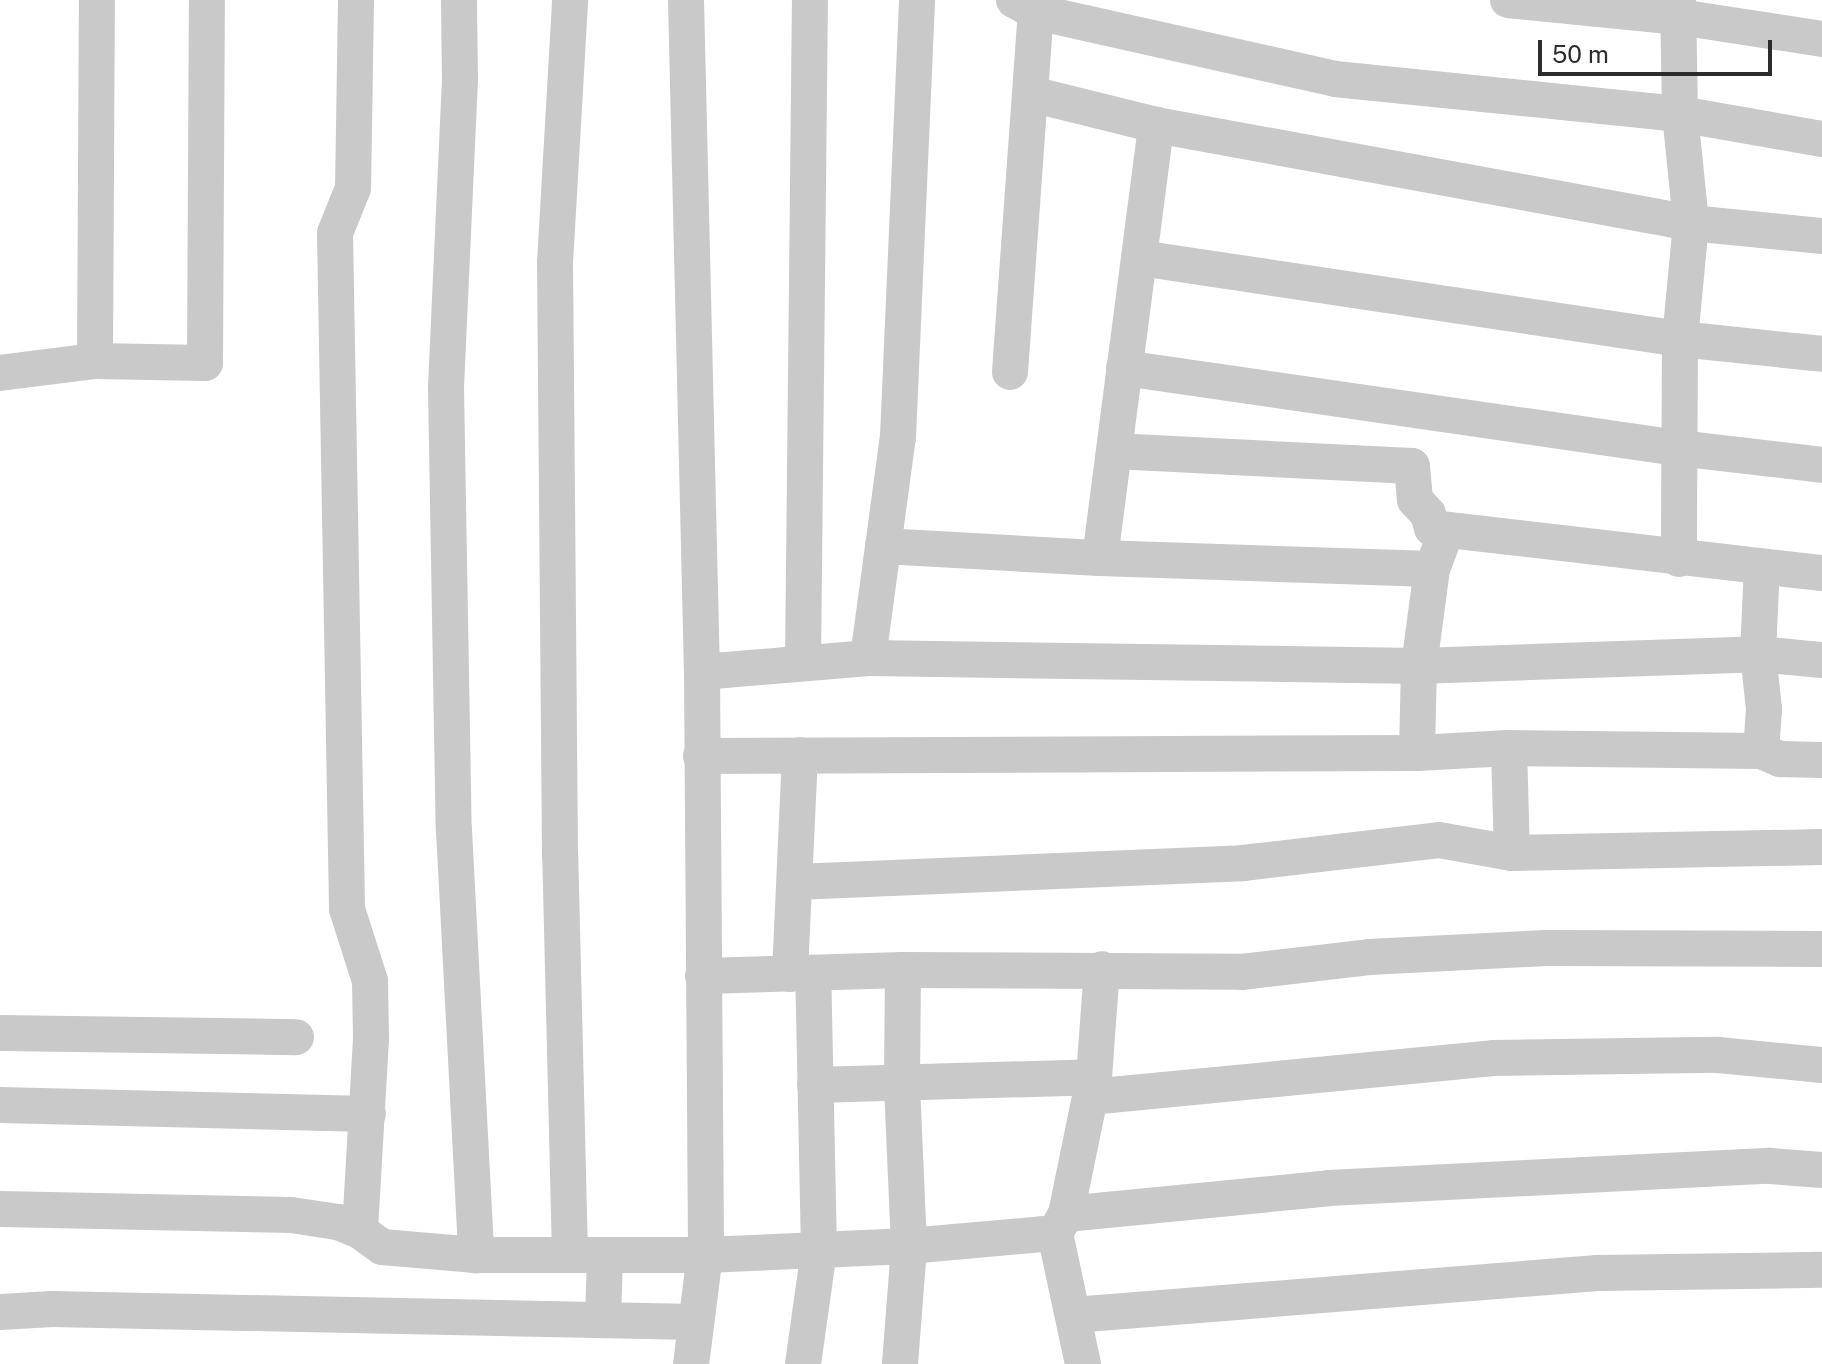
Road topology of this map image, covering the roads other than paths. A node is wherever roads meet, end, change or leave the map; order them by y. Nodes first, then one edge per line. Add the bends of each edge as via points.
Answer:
1 (97, 0) edge
2 (207, 0) edge
3 (356, 0) edge
4 (459, 0) edge
5 (570, 0) edge
6 (686, 0) edge
7 (810, 0) edge
8 (917, 0) edge
9 (1508, 0) edge
10 (1025, 6) edge
11 (1678, 9) edge
12 (1822, 39) edge
13 (1031, 94) junction
14 (1680, 114) junction
15 (1156, 125) junction
16 (1822, 139) edge
17 (1691, 223) junction
18 (1822, 236) edge
19 (1140, 258) junction
20 (1680, 339) junction
21 (1822, 354) edge
22 (95, 361) junction
23 (1124, 368) junction
24 (1010, 372) dead end
25 (0, 373) edge
26 (1678, 448) junction
27 (1114, 451) junction
28 (1822, 465) edge
29 (1448, 530) junction
30 (883, 546) junction
31 (1100, 558) junction
32 (1679, 559) junction
33 (1762, 567) junction
34 (1432, 569) junction
35 (1822, 573) edge
36 (1758, 654) junction
37 (868, 658) junction
38 (1822, 660) edge
39 (803, 663) junction
40 (1419, 666) junction
41 (702, 672) junction
42 (1509, 748) junction
43 (1761, 751) junction
44 (1417, 753) junction
45 (800, 755) junction
46 (701, 756) junction
47 (1822, 760) edge
48 (1822, 847) edge
49 (1512, 853) junction
50 (796, 882) junction
51 (1822, 949) edge
52 (1102, 969) junction
53 (903, 970) junction
54 (801, 973) junction
55 (703, 976) junction
56 (0, 1033) edge
57 (296, 1037) dead end
58 (1822, 1065) edge
59 (902, 1083) junction
60 (815, 1085) junction
61 (1092, 1087) junction
62 (0, 1105) edge
63 (368, 1114) junction
64 (1822, 1170) edge
65 (0, 1209) edge
66 (1060, 1223) junction
67 (360, 1231) junction
68 (909, 1246) junction
69 (819, 1250) junction
70 (476, 1255) junction
71 (588, 1255) junction
72 (705, 1255) junction
73 (1822, 1270) edge
74 (0, 1312) edge
75 (1074, 1315) junction
76 (603, 1320) junction
77 (696, 1322) junction
78 (691, 1364) edge
79 (803, 1364) edge
80 (900, 1364) edge
81 (1083, 1364) edge

1 - 22 street
2 - 22 street via 205,363
3 - 63 street via 353,188 335,233 347,909 370,981
4 - 70 street via 446,419 454,830
5 - 71 street via 555,263 560,856
6 - 41 street
7 - 39 street
8 - 30 street via 898,437
9 - 11 street
10 - 13 street
10 - 14 street via 1335,79
11 - 12 street
11 - 14 street
13 - 15 street
13 - 24 street
14 - 16 street
14 - 17 street
15 - 17 street
15 - 19 street
17 - 18 street
17 - 20 street
19 - 20 street
19 - 23 street
20 - 21 street
20 - 26 street
22 - 25 street
23 - 26 street
23 - 27 street
26 - 28 street
26 - 32 street
27 - 29 street via 1412,466 1415,500 1432,528
27 - 31 street
29 - 32 street
29 - 34 street
30 - 31 street
30 - 37 street
31 - 34 street
32 - 33 street
33 - 35 street
33 - 36 street
34 - 40 street
36 - 38 street
36 - 40 street
36 - 43 street via 1764,709
37 - 39 street
37 - 40 street
39 - 41 street
40 - 44 street
41 - 46 street
42 - 43 street
42 - 44 street
42 - 49 street
43 - 47 street via 1780,759
44 - 45 street
45 - 46 street
45 - 50 street
46 - 55 street
48 - 49 street
49 - 50 street via 1439,840 1243,863
50 - 54 street
51 - 52 street via 1546,948 1369,957 1242,972
52 - 53 street
52 - 61 street
53 - 54 street
53 - 59 street
54 - 55 street
54 - 60 street
55 - 72 street
56 - 57 street
58 - 61 street via 1718,1055 1493,1058
59 - 60 street
59 - 61 street
59 - 68 street
60 - 69 street
61 - 66 street
62 - 63 street
63 - 67 street
64 - 66 street via 1770,1166 1329,1188
65 - 67 street via 291,1215
66 - 68 street
66 - 75 street
67 - 70 street via 382,1247
68 - 69 street
68 - 80 street
69 - 72 street
69 - 79 street
70 - 71 street
71 - 72 street
71 - 76 street
72 - 77 street
73 - 75 street via 1597,1273
74 - 76 street
75 - 81 street
76 - 77 street
77 - 78 street

